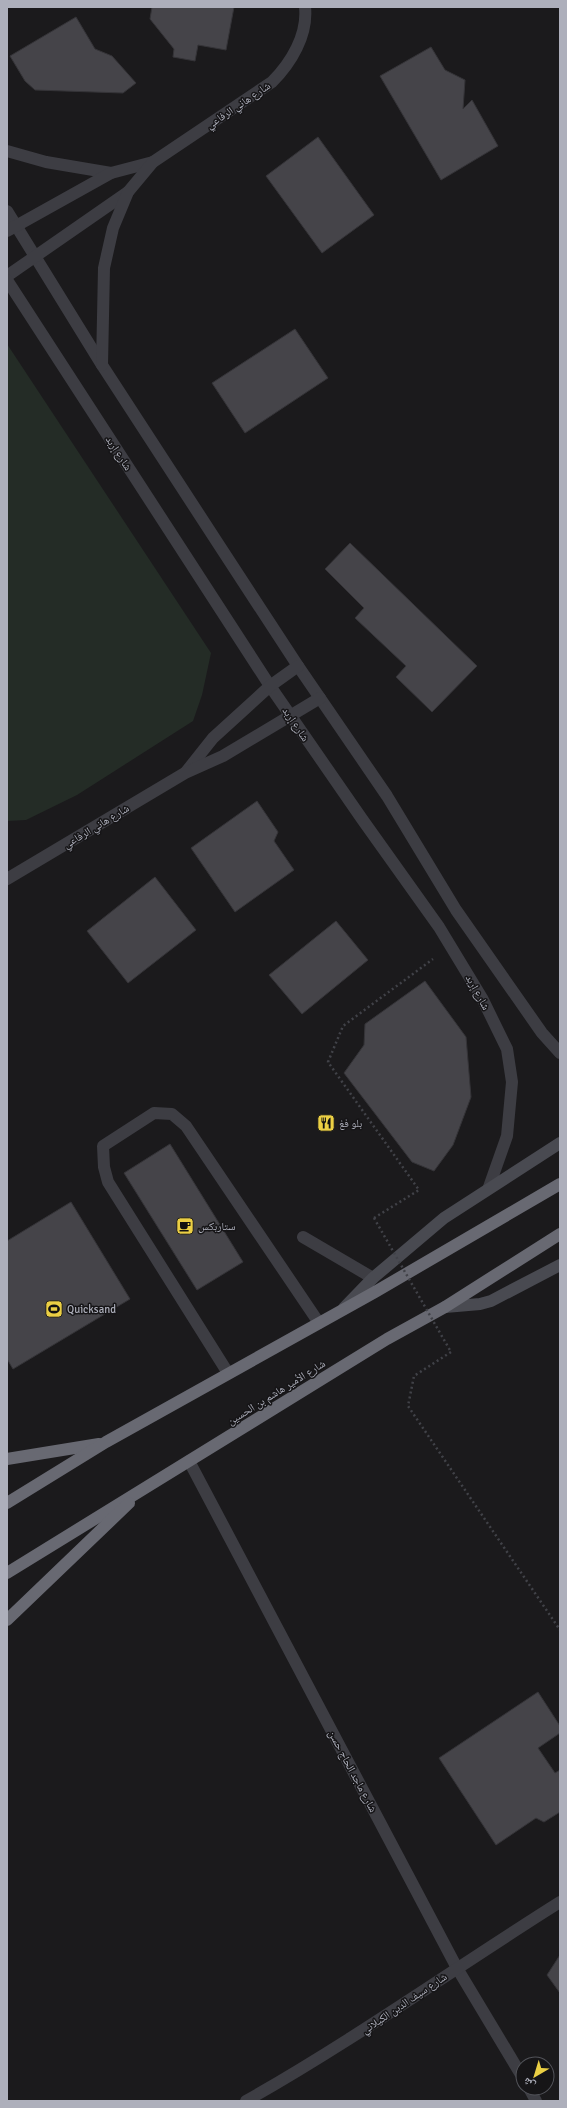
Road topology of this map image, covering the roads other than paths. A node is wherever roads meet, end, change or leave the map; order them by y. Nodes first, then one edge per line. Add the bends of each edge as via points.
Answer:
1 (305, 7) edge
2 (7, 151) edge
3 (153, 162) junction
4 (110, 173) junction
5 (128, 192) junction
6 (7, 211) edge
7 (12, 227) edge
8 (36, 255) junction
9 (7, 276) edge
10 (7, 280) edge
11 (102, 365) junction
12 (298, 666) junction
13 (270, 686) junction
14 (320, 698) junction
15 (291, 716) junction
16 (185, 773) junction
17 (7, 879) edge
18 (560, 1053) edge
19 (560, 1143) edge
20 (560, 1184) edge
21 (489, 1187) junction
22 (560, 1234) edge
23 (303, 1237) dead end
24 (560, 1265) edge
25 (373, 1278) junction
26 (444, 1307) junction
27 (342, 1310) junction
28 (319, 1323) junction
29 (228, 1373) junction
30 (106, 1442) junction
31 (7, 1459) edge
32 (189, 1461) junction
33 (147, 1486) junction
34 (7, 1503) edge
35 (7, 1573) edge
36 (7, 1620) edge
37 (560, 1902) edge
38 (457, 1968) junction
39 (515, 2065) edge
40 (246, 2101) edge

1 - 3 street, شارع هاني الرفاعي via 303,32 287,67 272,82
2 - 4 street, شارع هاني الرفاعي via 46,162
3 - 4 street, شارع هاني الرفاعي
3 - 5 street, شارع هاني الرفاعي
4 - 7 street, شارع هاني الرفاعي
5 - 8 street, شارع هاني الرفاعي
5 - 11 street, شارع هاني الرفاعي via 113,228 104,268
6 - 7 street
7 - 8 street
8 - 9 street, شارع هاني الرفاعي
8 - 11 street
10 - 13 street, شارع إربد
11 - 12 street
12 - 13 street, شارع هاني الرفاعي
12 - 14 street
13 - 15 street, شارع إربد
13 - 16 street, شارع هاني الرفاعي via 213,738
14 - 15 street, شارع هاني الرفاعي
14 - 18 street via 387,796 487,956 542,1033
15 - 16 street, شارع هاني الرفاعي via 224,756
15 - 21 street, شارع إربد via 450,946 482,998 507,1050 512,1082 507,1136
16 - 17 street, شارع هاني الرفاعي
19 - 21 street
20 - 27 highway
21 - 25 street via 444,1218
22 - 26 highway, شارع الأمير هاشم بن الحسين
23 - 25 street
24 - 26 street via 491,1301
25 - 27 street
26 - 32 highway, شارع الأمير هاشم بن الحسين via 387,1339
27 - 28 highway
28 - 29 highway
28 - 29 street via 186,1126 172,1114 154,1113 103,1146 108,1182
29 - 30 highway
30 - 31 highway
30 - 34 highway
32 - 33 highway, شارع الأمير هاشم بن الحسين
32 - 38 street, شارع ماجد الحاج حسن
33 - 35 highway, شارع الأمير هاشم بن الحسين
33 - 36 highway
37 - 38 street, شارع سيف الدين الكيلاني
38 - 39 street, شارع ماجد الحاج حسن
38 - 40 street, شارع سيف الدين الكيلاني via 347,2042

